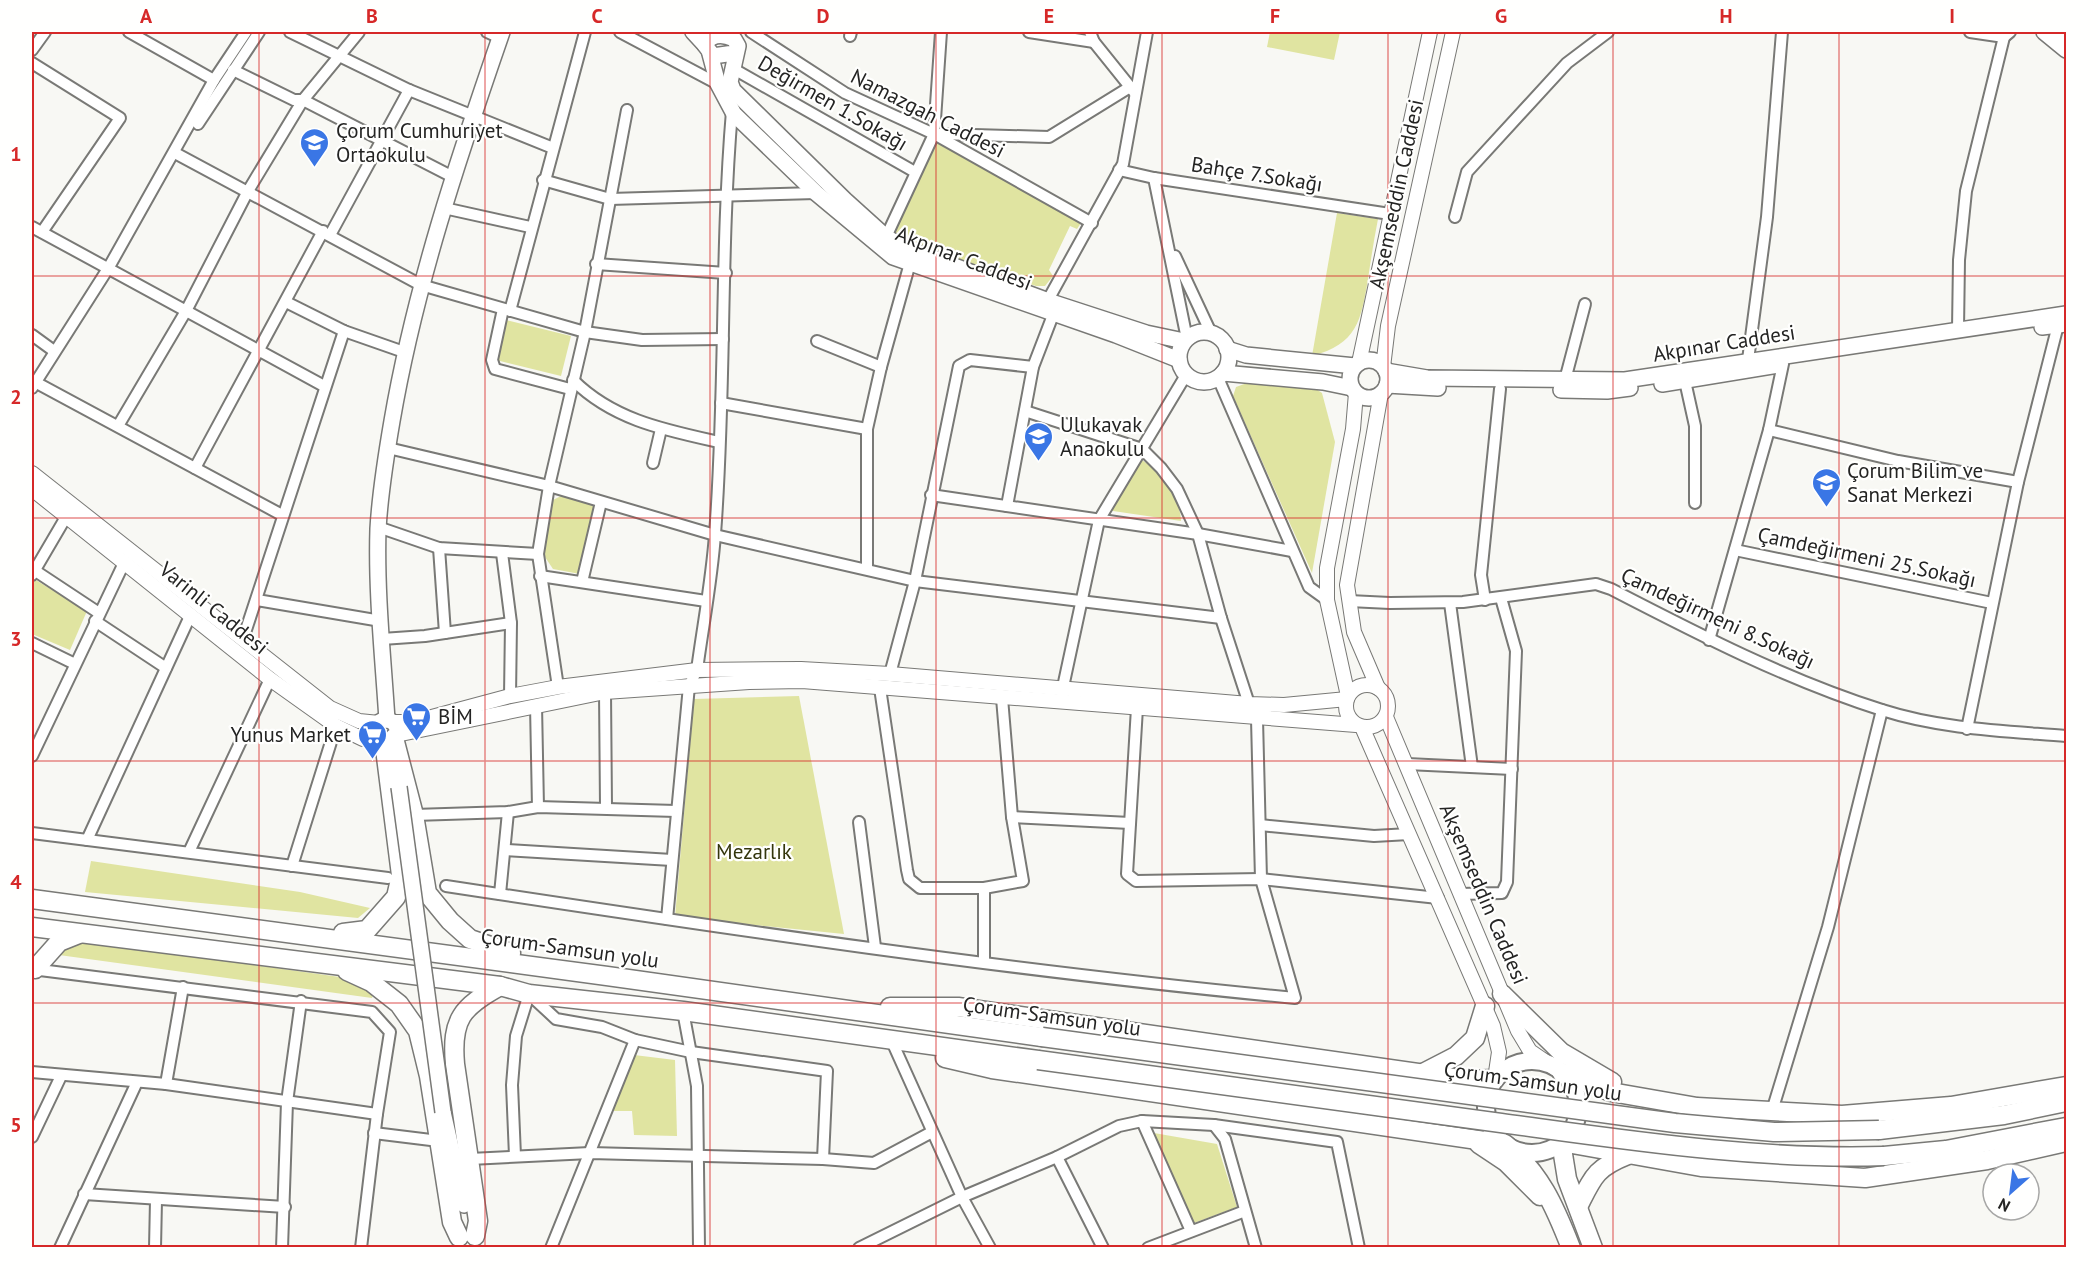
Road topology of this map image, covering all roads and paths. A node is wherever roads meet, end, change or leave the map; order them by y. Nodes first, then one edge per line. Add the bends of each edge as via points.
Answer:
1 (45, 32) edge
2 (129, 32) edge
3 (246, 32) edge
4 (259, 32) edge
5 (290, 32) edge
6 (359, 32) edge
7 (585, 32) edge
8 (620, 32) edge
9 (693, 32) edge
10 (751, 32) edge
11 (941, 32) edge
12 (1029, 32) edge
13 (1148, 32) edge
14 (1430, 32) edge
15 (1453, 32) edge
16 (1608, 32) edge
17 (1782, 32) edge
18 (1970, 32) edge
19 (2044, 32) edge
20 (497, 34) edge
21 (2007, 34) edge
22 (1092, 37) edge
23 (730, 42) edge
24 (32, 50) edge
25 (707, 50) junction
26 (2067, 50) edge
27 (339, 56) junction
28 (32, 63) edge
29 (233, 70) junction
30 (214, 80) junction
31 (718, 84) junction
32 (409, 90) junction
33 (1133, 90) junction
34 (303, 100) junction
35 (627, 110) dead end
36 (732, 111) junction
37 (473, 117) junction
38 (934, 134) junction
39 (381, 138) junction
40 (553, 148) junction
41 (176, 153) junction
42 (1119, 170) junction
43 (915, 172) junction
44 (453, 177) junction
45 (1154, 178) junction
46 (543, 180) junction
47 (248, 191) junction
48 (816, 193) junction
49 (725, 196) junction
50 (610, 199) junction
51 (444, 208) junction
52 (1390, 214) junction
53 (1455, 217) dead end
54 (1092, 223) junction
55 (32, 227) edge
56 (531, 227) junction
57 (42, 232) junction
58 (327, 233) junction
59 (886, 237) junction
60 (1167, 240) junction
61 (910, 263) junction
62 (596, 264) junction
63 (109, 267) junction
64 (726, 273) junction
65 (421, 285) junction
66 (286, 302) junction
67 (1585, 304) dead end
68 (1051, 308) junction
69 (506, 310) junction
70 (186, 311) junction
71 (2064, 321) edge
72 (1958, 329) junction
73 (344, 331) junction
74 (585, 332) junction
75 (1211, 333) junction
76 (32, 335) edge
77 (723, 339) junction
78 (1186, 340) junction
79 (817, 341) dead end
80 (1227, 349) junction
81 (54, 351) junction
82 (259, 351) junction
83 (404, 352) junction
84 (1179, 360) junction
85 (1748, 360) junction
86 (1784, 364) junction
87 (1357, 365) junction
88 (881, 367) junction
89 (1033, 367) junction
90 (1186, 375) junction
91 (1220, 375) junction
92 (1384, 379) junction
93 (1564, 380) junction
94 (1685, 381) junction
95 (33, 385) edge
96 (572, 385) junction
97 (324, 386) junction
98 (1500, 389) junction
99 (1354, 390) junction
100 (721, 403) junction
101 (1025, 411) junction
102 (118, 426) junction
103 (661, 429) junction
104 (867, 429) junction
105 (1769, 430) junction
106 (719, 441) junction
107 (388, 448) junction
108 (1142, 449) junction
109 (652, 463) dead end
110 (195, 468) junction
111 (32, 473) edge
112 (2019, 483) junction
113 (549, 486) junction
114 (32, 489) edge
115 (931, 495) junction
116 (601, 501) junction
117 (1695, 503) dead end
118 (1007, 506) junction
119 (282, 515) junction
120 (66, 517) junction
121 (1099, 520) junction
122 (378, 527) junction
123 (1198, 534) junction
124 (715, 535) junction
125 (439, 548) junction
126 (1735, 550) junction
127 (1292, 551) junction
128 (502, 554) junction
129 (538, 554) junction
130 (124, 563) junction
131 (867, 569) junction
132 (33, 572) edge
133 (540, 576) junction
134 (915, 581) junction
135 (582, 582) junction
136 (1501, 598) junction
137 (257, 600) junction
138 (1327, 600) junction
139 (1485, 600) junction
140 (706, 601) junction
141 (1083, 601) junction
142 (1349, 601) junction
143 (1450, 603) junction
144 (1992, 603) junction
145 (190, 614) junction
146 (97, 617) junction
147 (1221, 618) junction
148 (381, 621) junction
149 (511, 624) junction
150 (445, 633) junction
151 (243, 639) junction
152 (382, 639) junction
153 (1709, 640) junction
154 (32, 643) edge
155 (75, 664) junction
156 (166, 668) junction
157 (697, 669) junction
158 (890, 674) junction
159 (270, 679) junction
160 (689, 686) junction
161 (558, 687) junction
162 (1063, 687) junction
163 (880, 688) junction
164 (1378, 688) junction
165 (604, 692) junction
166 (510, 696) junction
167 (1348, 697) junction
168 (1002, 699) junction
169 (1249, 704) junction
170 (536, 705) junction
171 (1137, 708) junction
172 (1882, 710) junction
173 (1386, 717) junction
174 (1257, 718) junction
175 (336, 726) junction
176 (1359, 726) junction
177 (1968, 729) junction
178 (388, 732) junction
179 (2067, 736) edge
180 (32, 756) edge
181 (1407, 764) junction
182 (1472, 767) junction
183 (1512, 769) junction
184 (538, 807) junction
185 (606, 807) junction
186 (676, 811) junction
187 (508, 812) junction
188 (414, 815) junction
189 (1012, 817) junction
190 (859, 822) dead end
191 (1130, 823) junction
192 (1260, 825) junction
193 (32, 833) edge
194 (1409, 834) junction
195 (87, 840) junction
196 (506, 850) junction
197 (189, 852) junction
198 (672, 860) junction
199 (292, 866) junction
200 (388, 878) dead end
201 (1261, 879) junction
202 (446, 886) dead end
203 (984, 888) junction
204 (500, 894) junction
205 (1460, 894) junction
206 (1438, 898) junction
207 (32, 899) edge
208 (667, 919) junction
209 (32, 927) edge
210 (81, 933) junction
211 (307, 935) junction
212 (875, 947) junction
213 (984, 962) junction
214 (335, 965) junction
215 (32, 968) edge
216 (607, 975) junction
217 (500, 986) junction
218 (183, 987) junction
219 (529, 994) junction
220 (1502, 994) junction
221 (301, 1001) junction
222 (1485, 1006) junction
223 (822, 1008) junction
224 (683, 1011) junction
225 (827, 1031) junction
226 (635, 1040) junction
227 (894, 1046) junction
228 (691, 1052) junction
229 (32, 1072) edge
230 (1423, 1073) junction
231 (1562, 1073) junction
232 (61, 1076) junction
233 (1495, 1079) junction
234 (137, 1082) junction
235 (166, 1084) junction
236 (2067, 1086) edge
237 (1646, 1098) junction
238 (287, 1102) junction
239 (2067, 1102) edge
240 (1772, 1111) junction
241 (376, 1114) junction
242 (1142, 1121) junction
243 (1214, 1125) junction
244 (2067, 1127) edge
245 (374, 1132) junction
246 (932, 1132) junction
247 (32, 1137) edge
248 (1473, 1140) junction
249 (439, 1141) junction
250 (1562, 1142) junction
251 (2067, 1142) edge
252 (1505, 1144) junction
253 (590, 1153) junction
254 (1630, 1155) junction
255 (515, 1156) junction
256 (698, 1156) junction
257 (1057, 1157) junction
258 (470, 1159) junction
259 (823, 1159) junction
260 (84, 1194) junction
261 (962, 1197) junction
262 (156, 1200) junction
263 (464, 1205) joint
264 (285, 1207) junction
265 (1578, 1207) junction
266 (1245, 1211) junction
267 (1557, 1212) junction
268 (1191, 1232) junction
269 (468, 1242) edge
270 (881, 1243) edge
271 (60, 1247) edge
272 (66, 1248) edge
273 (155, 1248) edge
274 (282, 1248) edge
275 (361, 1248) edge
276 (551, 1248) edge
277 (699, 1248) edge
278 (859, 1248) edge
279 (990, 1248) edge
280 (1103, 1248) edge
281 (1148, 1248) edge
282 (1256, 1248) edge
283 (1359, 1248) edge
284 (1571, 1248) edge
285 (1593, 1248) edge

1 - 24 street
2 - 30 street
3 - 30 street
4 - 29 street
5 - 27 street
6 - 27 street
7 - 40 street
8 - 31 street
9 - 25 main road, Akpınar Caddesi
10 - 38 street, Namazgah Caddesi via 845,93
11 - 38 street
12 - 22 street
13 - 33 street
14 - 52 street, Akşemseddin Caddesi
15 - 92 street, Akşemseddin Caddesi via 1388,326
16 - 53 street via 1567,63 1467,172
17 - 85 street via 1767,218
18 - 21 street
19 - 26 main road
20 - 37 main road
21 - 72 street via 1966,191
22 - 33 street
23 - 25 main road via 719,57
23 - 25 main road via 708,39
23 - 43 street, Değirmen 1.Sokağı
23 - 59 main road, Akpınar Caddesi via 730,82 742,101
25 - 31 main road, Akpınar Caddesi
27 - 32 street
27 - 34 street
28 - 57 street via 120,118
29 - 34 street via 294,100
29 - 41 street
30 - 41 street
31 - 36 main road, Akpınar Caddesi
32 - 37 street
32 - 39 street
33 - 38 street via 1049,136
33 - 42 street via 1127,146
34 - 39 street
34 - 47 street
35 - 50 street
36 - 48 main road, Akpınar Caddesi
36 - 49 street
37 - 40 street
37 - 44 main road
38 - 43 street
38 - 54 street, Namazgah Caddesi
39 - 44 street
39 - 58 street
40 - 46 street
41 - 47 street
41 - 63 street
42 - 45 street, Bahçe 7.Sokağı
42 - 54 street
43 - 59 street
44 - 51 main road
45 - 52 street, Bahçe 7.Sokağı
45 - 60 street
46 - 50 street
46 - 56 street
47 - 58 street
47 - 70 street
48 - 49 street
48 - 61 main road, Akpınar Caddesi via 877,246
49 - 50 street
49 - 64 street
50 - 62 street
51 - 56 street
51 - 65 main road
52 - 87 street, Akşemseddin Caddesi
54 - 68 street
55 - 57 street
56 - 69 street
57 - 63 street
58 - 65 street
58 - 66 street
59 - 68 main road, Akpınar Caddesi
60 - 75 street
60 - 78 street
61 - 68 main road, Akpınar Caddesi
61 - 88 street
62 - 64 street
62 - 74 street
63 - 70 street
63 - 81 street
64 - 77 street
65 - 69 street
65 - 83 main road
66 - 73 street
66 - 82 street
67 - 93 street
68 - 78 main road, Akpınar Caddesi
68 - 84 main road, Akpınar Caddesi
68 - 89 street
69 - 74 street
69 - 96 street via 492,360 495,369
70 - 82 street
70 - 102 street
71 - 72 main road, Akpınar Caddesi
71 - 86 main road, Akpınar Caddesi
71 - 112 street
72 - 85 main road, Akpınar Caddesi
73 - 83 street
73 - 97 street
74 - 77 street via 642,340
74 - 96 street
75 - 78 main road via 1198,333
75 - 80 main road
76 - 81 street
77 - 100 street
78 - 84 main road
79 - 88 street
80 - 87 main road via 1246,355
80 - 91 main road via 1227,366
81 - 95 street
82 - 97 street
82 - 110 street
83 - 107 main road
84 - 90 main road
85 - 93 main road, Akpınar Caddesi via 1624,380
86 - 94 main road, Akpınar Caddesi
86 - 105 street
87 - 92 main road via 1369,360
87 - 99 main road via 1351,374
88 - 104 street
89 - 101 street
89 - 115 street via 970,360 959,366
90 - 91 main road via 1202,382
90 - 108 street
91 - 99 main road via 1323,382
91 - 127 street
92 - 93 main road, Akpınar Caddesi
92 - 98 main road, Akpınar Caddesi
92 - 99 main road via 1366,398
92 - 142 street, Akşemseddin Caddesi via 1347,585
94 - 98 main road, Akpınar Caddesi via 1607,391
94 - 117 street via 1695,426
95 - 102 street
96 - 103 street via 624,417
96 - 113 street
97 - 119 street
98 - 139 street via 1481,575
99 - 138 street via 1353,429 1327,568
100 - 104 street
100 - 106 street
101 - 108 street
101 - 118 street
102 - 110 street
103 - 106 street
103 - 109 street
104 - 131 street
105 - 112 street via 1898,461
105 - 126 street
106 - 124 street
107 - 113 street
107 - 122 main road
108 - 121 street
108 - 123 street via 1177,489
110 - 119 street
111 - 151 street, Varinli Caddesi
112 - 144 street
113 - 116 street
113 - 129 street
114 - 120 street, Varinli Caddesi
115 - 118 street
115 - 134 street
116 - 124 street
116 - 135 street
118 - 121 street
119 - 137 street
120 - 130 street, Varinli Caddesi
120 - 132 street
121 - 123 street
121 - 141 street
122 - 125 street
122 - 148 main road
123 - 127 street
123 - 147 street
124 - 131 street
124 - 140 street
125 - 128 street
125 - 150 street
126 - 144 street, Çamdeğirmeni 25.Sokağı
126 - 153 street
127 - 138 street via 1309,587
128 - 129 street
128 - 149 street
129 - 133 street
130 - 145 street, Varinli Caddesi
130 - 146 street
131 - 134 street
132 - 146 street
133 - 135 street
133 - 161 street
134 - 141 street
134 - 158 street
135 - 140 street
136 - 139 street, Çamdeğirmeni 8.Sokağı
136 - 153 street, Çamdeğirmeni 8.Sokağı via 1596,584
136 - 183 street via 1516,651
137 - 148 street
137 - 151 street
138 - 167 street
139 - 143 street, Çamdeğirmeni 8.Sokağı
140 - 157 street
141 - 147 street
141 - 162 street
142 - 143 street, Çamdeğirmeni 8.Sokağı
142 - 164 street, Akşemseddin Caddesi via 1354,632
143 - 182 street
144 - 177 street
145 - 156 street
145 - 159 street, Varinli Caddesi
146 - 155 street
146 - 156 street
147 - 169 street
148 - 152 main road
149 - 150 street
149 - 166 street
150 - 152 street
151 - 178 street, Varinli Caddesi via 330,708
152 - 178 main road
153 - 172 street, Çamdeğirmeni 8.Sokağı
154 - 155 street
155 - 180 street
156 - 195 street
157 - 158 street
157 - 160 street
157 - 161 street
158 - 162 street
159 - 175 street, Varinli Caddesi
159 - 197 street
160 - 163 street via 802,681
160 - 165 street
160 - 186 street
161 - 166 street
162 - 169 street
163 - 168 street
163 - 203 street via 909,879 920,888
164 - 167 street via 1361,686
164 - 173 street via 1388,701
165 - 170 street
165 - 185 street
166 - 178 street
167 - 169 street via 1284,705
167 - 176 street via 1347,714
168 - 171 street
168 - 189 street
170 - 178 street
170 - 184 street
171 - 174 street
171 - 191 street
172 - 177 street, Çamdeğirmeni 8.Sokağı
172 - 240 street via 1828,927
173 - 176 street via 1378,725
173 - 181 street, Akşemseddin Caddesi
174 - 176 street
174 - 192 street
175 - 178 street, Varinli Caddesi via 363,738
175 - 199 street
176 - 194 street, Akşemseddin Caddesi
177 - 179 street, Çamdeğirmeni 8.Sokağı
178 - 188 highway
178 - 211 highway via 401,875 396,897 367,930
178 - 263 main road, bridge via 399,787 443,1112
181 - 182 street
181 - 205 street, Akşemseddin Caddesi
182 - 183 street
183 - 205 street via 1505,891
184 - 185 street
184 - 187 street
185 - 186 street
186 - 198 street
187 - 188 street
187 - 196 street
188 - 216 highway via 427,893 470,939 494,949
189 - 191 street
189 - 203 street via 1023,881
190 - 212 street
191 - 201 street via 1127,874 1136,881
192 - 194 street via 1374,836
192 - 201 street
193 - 195 street
194 - 206 street, Akşemseddin Caddesi
195 - 197 street
196 - 198 street
196 - 204 street
197 - 199 street
198 - 208 street
199 - 200 street
201 - 206 street
201 - 213 street via 1295,998
202 - 204 street
203 - 213 street
204 - 208 street
205 - 220 street, Akşemseddin Caddesi
206 - 222 street, Akşemseddin Caddesi
207 - 211 highway, Çorum-Samsun yolu
208 - 212 street
209 - 210 highway
210 - 214 highway
210 - 215 highway via 59,942
211 - 216 highway, Çorum-Samsun yolu
212 - 213 street
214 - 217 highway
214 - 249 highway via 371,982 399,1004 418,1031
215 - 218 street
216 - 223 highway, Çorum-Samsun yolu
217 - 219 highway
217 - 258 highway via 466,1008 455,1028 455,1064
218 - 221 street
218 - 235 street
219 - 224 highway
219 - 226 street via 556,1019 602,1027
219 - 255 street via 514,1055
220 - 231 street, Akşemseddin Caddesi via 1530,1051
220 - 237 highway via 1561,1052
221 - 238 street
221 - 241 street via 372,1012 390,1032
222 - 230 highway via 1474,1038 1456,1056
222 - 233 street, Akşemseddin Caddesi via 1499,1052
223 - 230 highway via 958,1007
223 - 239 highway, Çorum-Samsun yolu, bridge via 1675,1123 1774,1132 1879,1131 2004,1115
224 - 225 highway
224 - 228 street
225 - 227 highway
225 - 244 highway, bridge via 1745,1153 1884,1156 1946,1150
226 - 228 street
226 - 253 street
227 - 246 street
227 - 248 highway via 992,1069
228 - 256 street via 697,1086
228 - 259 street via 827,1071
229 - 232 street
230 - 233 highway via 1467,1080
231 - 233 main road via 1535,1061 1513,1066
231 - 237 highway via 1611,1092
231 - 250 main road via 1572,1085 1577,1108 1572,1130
232 - 234 street
232 - 247 street
233 - 252 main road via 1485,1106 1494,1134
234 - 235 street
234 - 260 street
235 - 238 street
236 - 240 highway via 1951,1106 1842,1115
237 - 240 highway via 1697,1107
238 - 241 street
238 - 264 street
241 - 245 street
242 - 243 street
242 - 257 street via 1119,1126
242 - 268 street
243 - 266 street via 1225,1139
243 - 283 street via 1336,1142
245 - 249 street
245 - 275 street
246 - 259 street via 874,1163
246 - 261 street
248 - 252 highway
248 - 267 highway via 1506,1162
249 - 269 highway via 453,1222
250 - 252 main road via 1533,1153
250 - 254 highway
250 - 265 highway via 1567,1179
251 - 254 highway via 1987,1160 1865,1178 1701,1167
252 - 267 highway via 1539,1178
253 - 255 street
253 - 256 street
253 - 276 street
254 - 265 highway via 1606,1164 1592,1179
255 - 258 street
256 - 259 street
256 - 277 street
257 - 261 street
257 - 280 street
258 - 269 highway via 478,1221
260 - 262 street
260 - 271 street
261 - 270 street
261 - 279 street
262 - 264 street
262 - 273 street
263 - 269 highway
264 - 274 street
265 - 285 highway
266 - 268 street
266 - 282 street
267 - 284 highway
268 - 281 street
270 - 278 street
271 - 272 street

